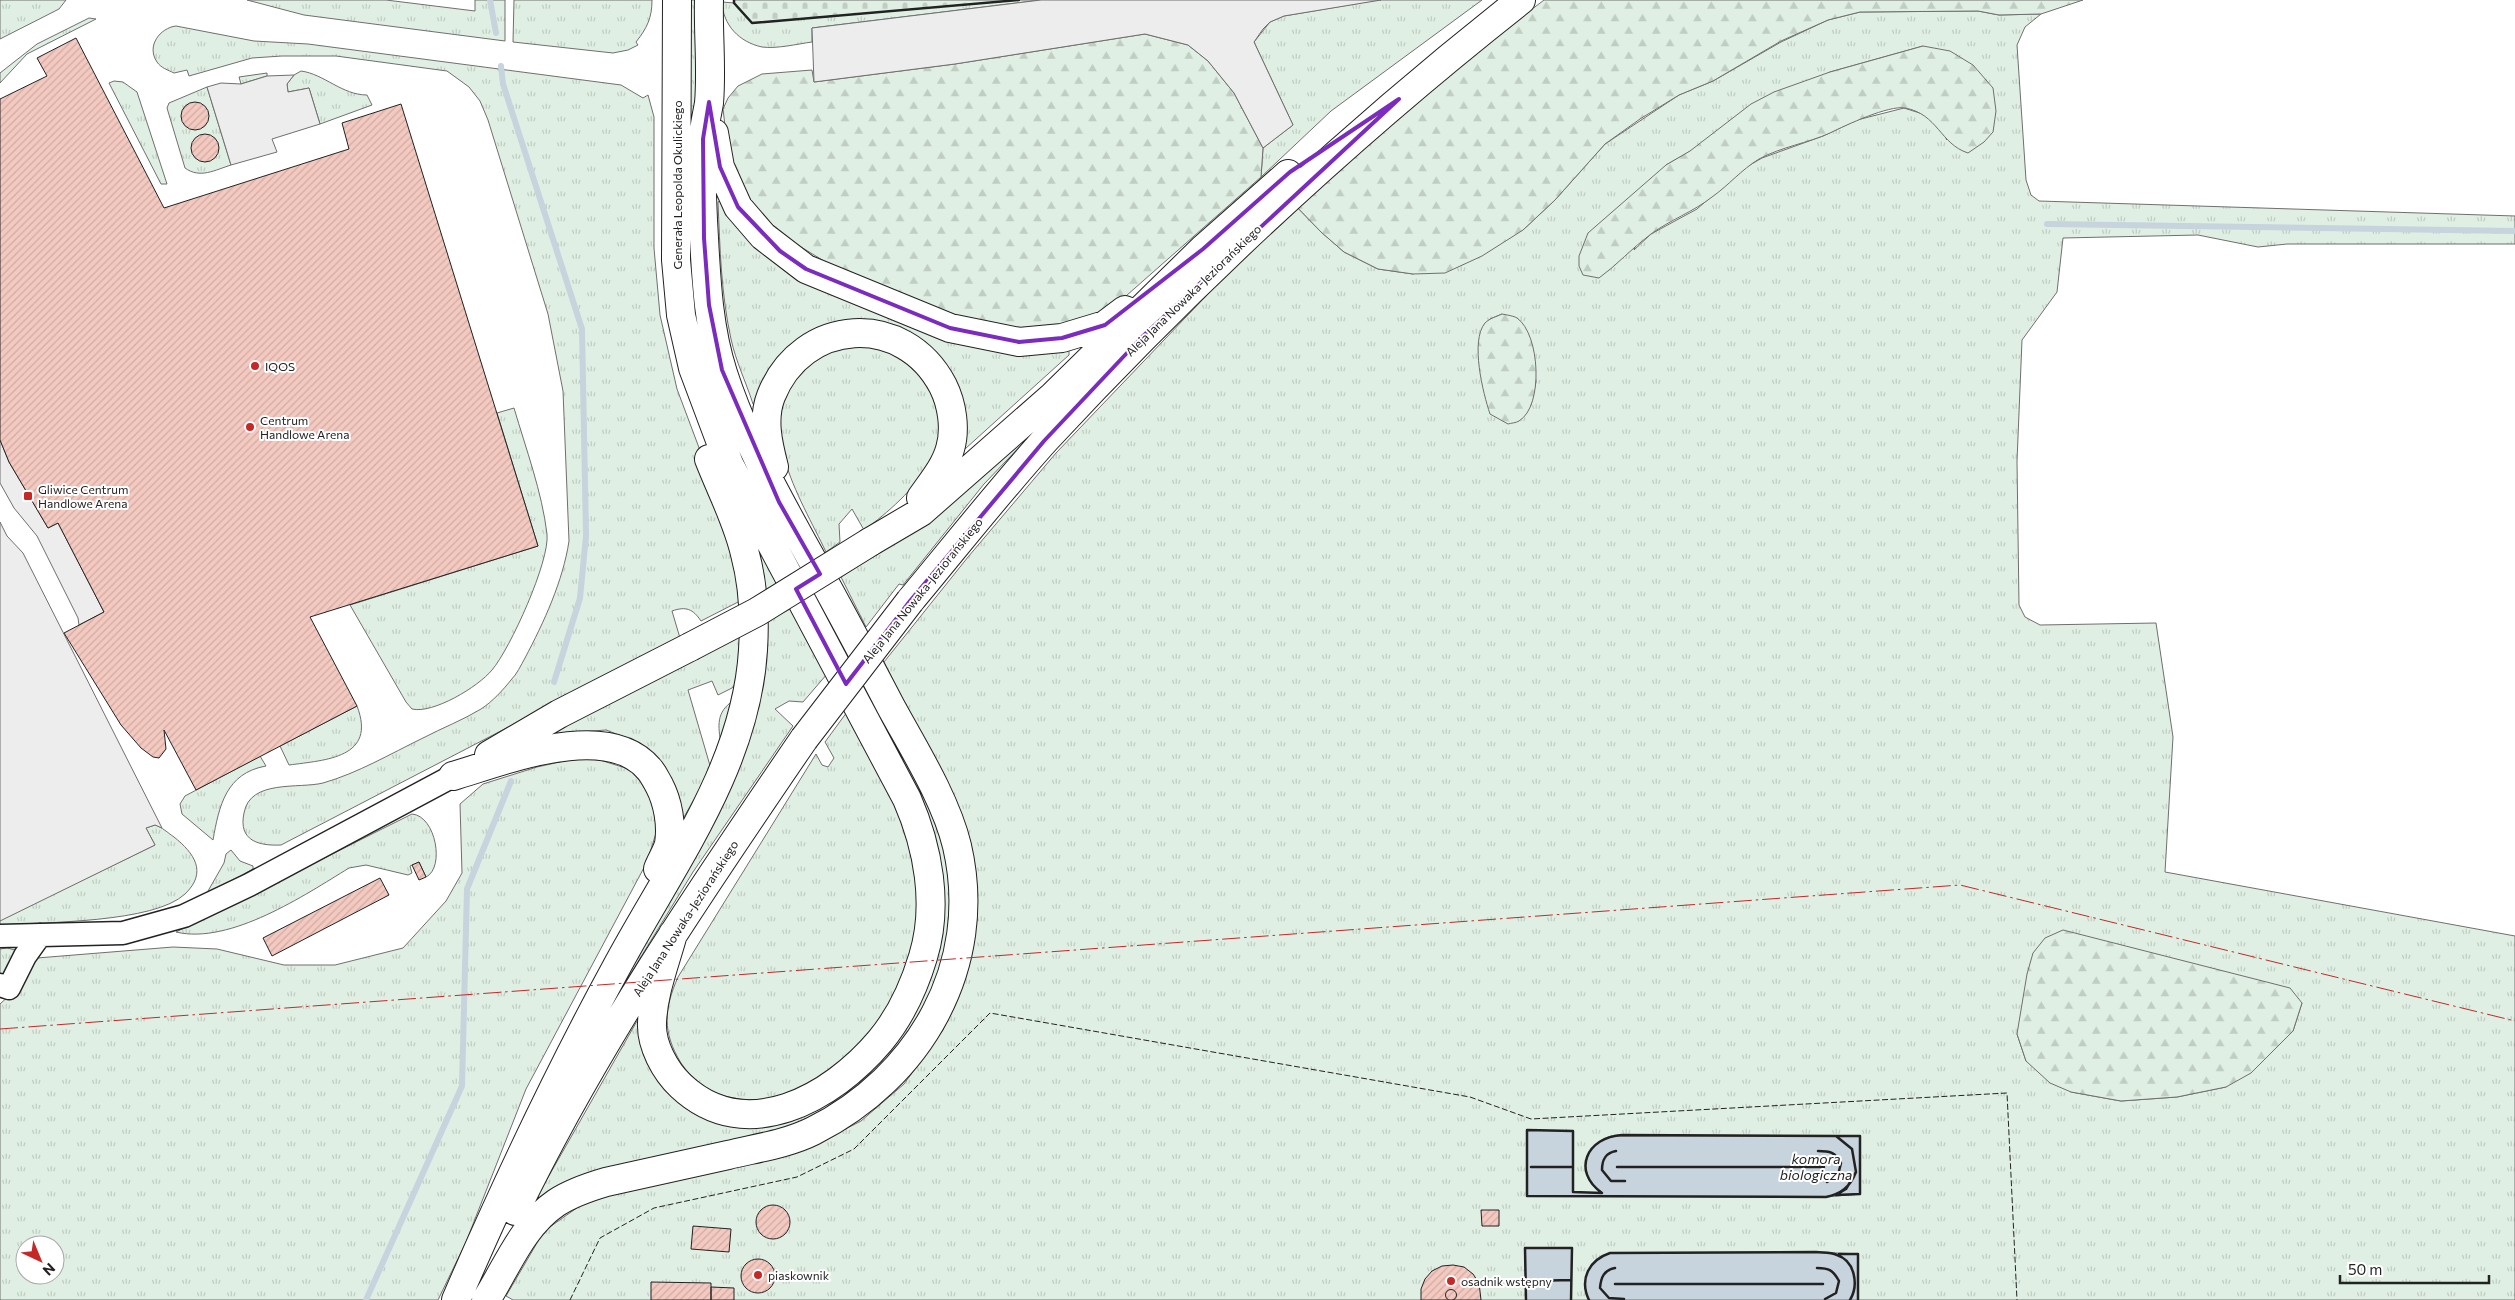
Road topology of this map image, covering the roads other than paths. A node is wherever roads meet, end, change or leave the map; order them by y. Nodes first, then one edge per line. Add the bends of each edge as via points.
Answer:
1 (677, 0) edge
2 (709, 0) edge
3 (1522, 0) edge
4 (1399, 99) junction
5 (709, 102) junction
6 (1203, 249) junction
7 (693, 368) junction
8 (870, 542) junction
9 (814, 563) junction
10 (453, 776) junction
11 (673, 934) junction
12 (0, 936) edge
13 (40, 936) junction
14 (616, 967) junction
15 (0, 985) edge
16 (456, 1300) edge
17 (472, 1300) edge
18 (486, 1300) edge

1 - 7 main road, Generała Leopolda Okulickiego via 676,260 681,315
2 - 5 main road
3 - 4 main road, Aleja Jana Nowaka-Jeziorańskiego
4 - 6 main road via 1290,172
4 - 11 main road, Aleja Jana Nowaka-Jeziorańskiego, bridge via 1142,337 1044,441 910,601 804,739
5 - 6 main road via 720,167 738,207 763,236 806,269 950,328 1019,342 1062,338 1105,325
5 - 9 main road via 703,139 704,238 709,305 722,370 746,432 779,502
6 - 8 main road via 1053,396 921,512
7 - 11 main road via 729,464 914,813 927,861 929,925 924,956 914,985 901,1011 880,1040 834,1083 808,1099 760,1115 712,1108 692,1096 675,1079 655,1048 652,1023
7 - 14 main road via 691,403 695,424 745,552 754,619 753,651 742,718 727,762
8 - 9 main road via 920,500 944,466 951,447 952,414 947,394 935,371 907,345 873,333 830,336 809,347 781,377 771,397 766,423 776,476
8 - 10 main road, bridge via 765,608 559,714
9 - 18 main road via 932,782 956,842 962,872 962,926 954,968 938,1012 914,1051 884,1084 858,1105 811,1132 780,1143 606,1182 556,1203 532,1225
10 - 13 street via 249,885 184,916 123,933
10 - 14 main road via 541,751 594,744 625,751 649,768 667,801 669,844
11 - 17 main road, Aleja Jana Nowaka-Jeziorańskiego via 602,1049 534,1171
12 - 13 street
13 - 15 street via 9,988
14 - 16 main road via 559,1075

